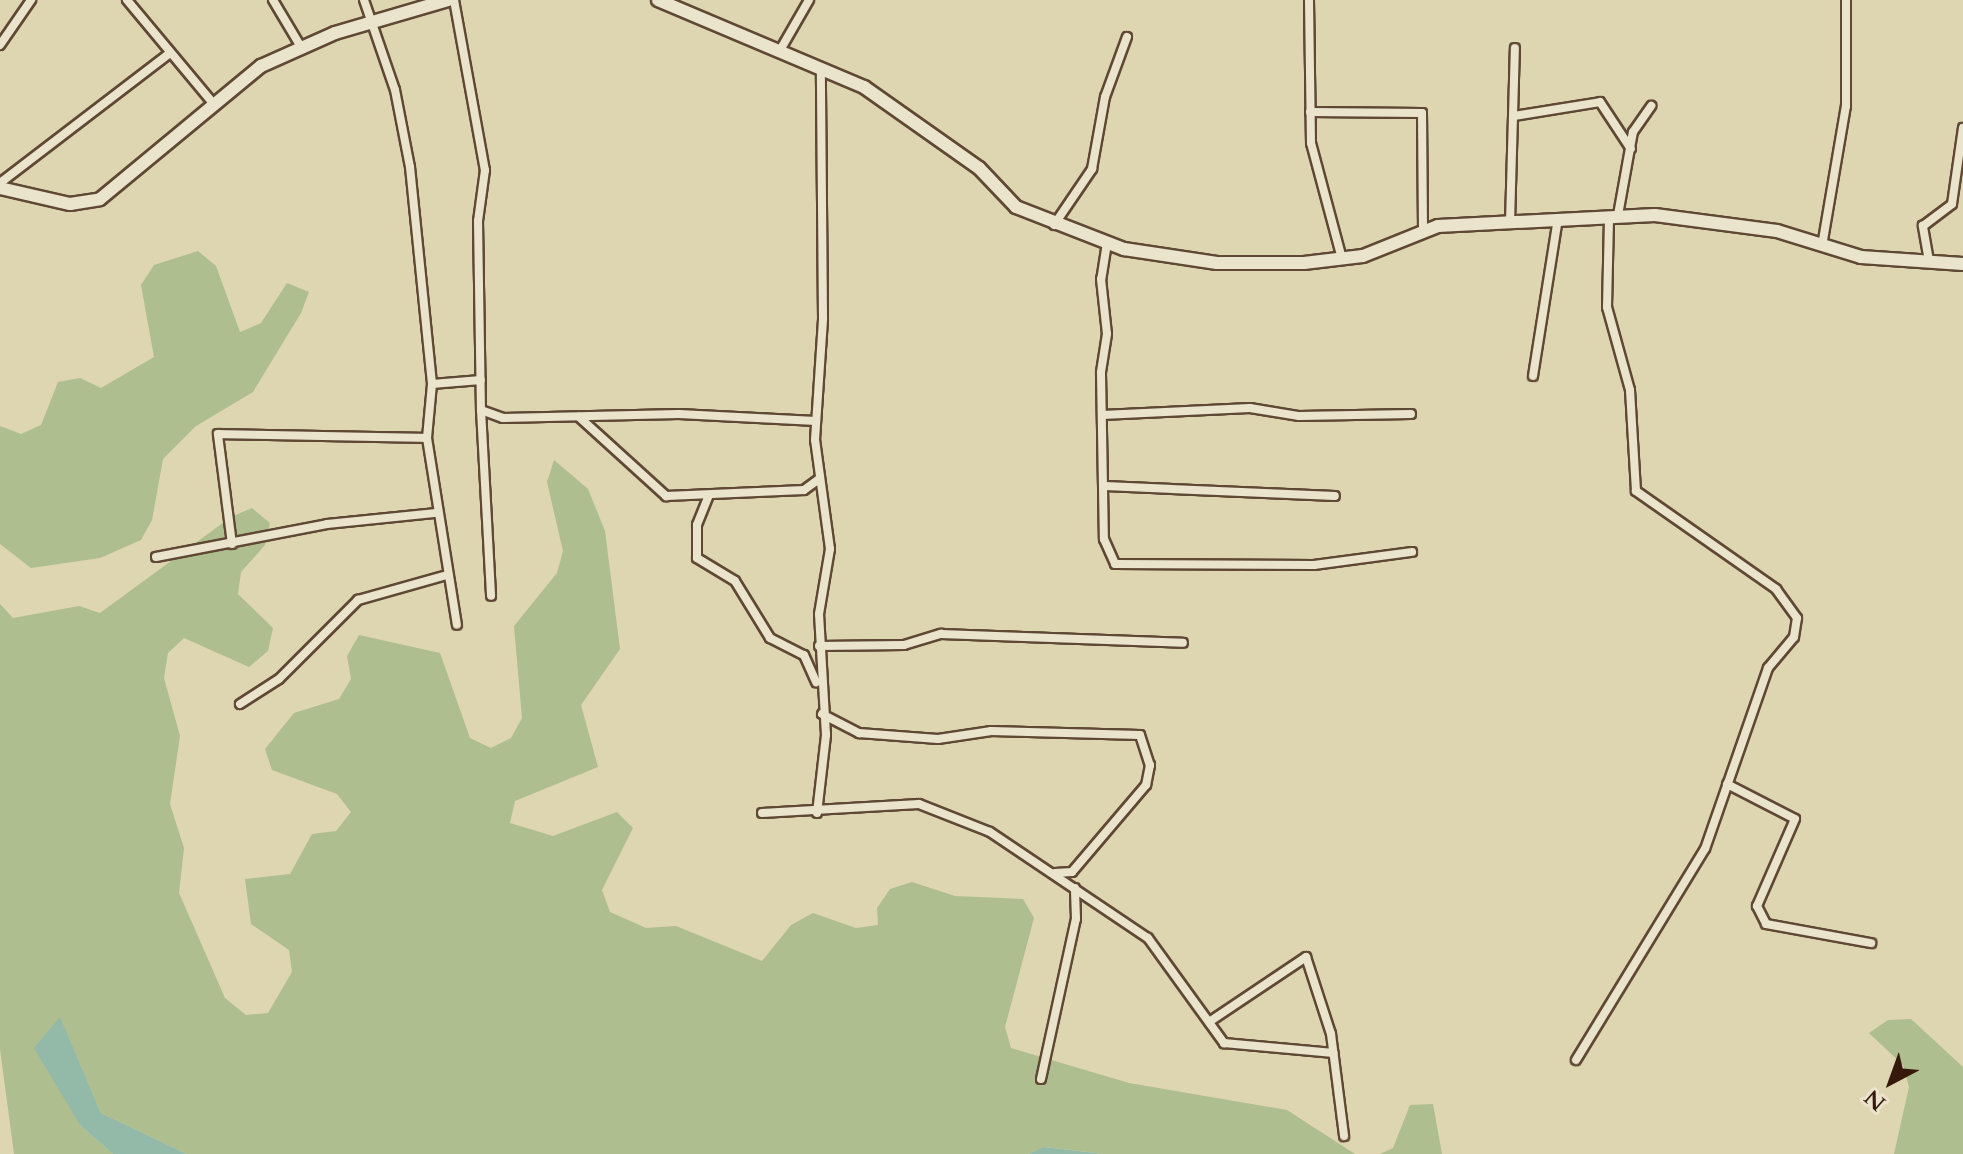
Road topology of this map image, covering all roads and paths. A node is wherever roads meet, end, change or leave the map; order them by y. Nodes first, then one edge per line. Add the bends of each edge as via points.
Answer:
1 (31, 0) edge
2 (127, 0) edge
3 (273, 0) edge
4 (364, 0) edge
5 (451, 0) edge
6 (658, 0) edge
7 (809, 0) edge
8 (1309, 0) edge
9 (1846, 0) edge
10 (373, 20) junction
11 (1127, 37) dead end
12 (0, 45) edge
13 (301, 47) junction
14 (1515, 48) dead end
15 (779, 52) junction
16 (170, 53) junction
17 (821, 69) junction
18 (212, 102) junction
19 (1651, 106) dead end
20 (1310, 112) junction
21 (1514, 116) junction
22 (1963, 128) edge
23 (1631, 149) junction
24 (0, 185) edge
25 (1613, 216) junction
26 (1558, 219) junction
27 (1510, 223) junction
28 (1054, 225) junction
29 (1423, 232) junction
30 (1107, 243) junction
31 (1822, 247) junction
32 (1342, 259) junction
33 (1929, 261) junction
34 (1963, 264) edge
35 (1533, 376) dead end
36 (481, 380) junction
37 (432, 384) junction
38 (481, 410) junction
39 (1411, 414) dead end
40 (1102, 415) junction
41 (579, 417) junction
42 (816, 421) junction
43 (427, 438) junction
44 (819, 479) junction
45 (1105, 486) junction
46 (709, 495) junction
47 (1335, 496) dead end
48 (436, 513) junction
49 (232, 544) junction
50 (1412, 552) dead end
51 (156, 557) dead end
52 (447, 575) junction
53 (491, 596) dead end
54 (457, 625) dead end
55 (1183, 643) dead end
56 (819, 646) junction
57 (818, 687) junction
58 (240, 704) dead end
59 (822, 714) junction
60 (1727, 784) junction
61 (762, 813) dead end
62 (817, 813) junction
63 (1055, 873) junction
64 (1075, 888) junction
65 (1871, 943) dead end
66 (1209, 1022) junction
67 (1334, 1053) junction
68 (1576, 1060) dead end
69 (1041, 1079) dead end
70 (1344, 1136) dead end

1 - 12 street
2 - 16 street
3 - 13 street
4 - 10 street
5 - 10 main road
5 - 36 street via 485,170 478,221
6 - 15 main road
7 - 15 street
8 - 20 street
9 - 31 street via 1846,106
10 - 13 main road
10 - 37 street via 410,167
11 - 28 street via 1105,97 1096,158
13 - 18 main road
14 - 21 street
15 - 17 main road
16 - 18 street
16 - 24 street
17 - 28 main road via 889,100 991,178 1006,200
17 - 42 street
18 - 24 main road via 100,199 70,204
19 - 23 street
20 - 29 street via 1422,113
20 - 32 street via 1313,154
21 - 23 street via 1600,102
21 - 27 street
22 - 33 street via 1952,204 1923,226
23 - 25 street
25 - 26 main road
25 - 31 main road via 1759,227
25 - 60 street via 1607,307 1630,390 1636,491 1766,581 1796,612 1794,637 1768,668
26 - 27 main road
26 - 35 street
27 - 29 main road
28 - 30 main road
29 - 32 main road
30 - 32 main road via 1217,263
30 - 40 street
31 - 33 main road
33 - 34 main road
36 - 37 street
36 - 38 street
37 - 43 street
38 - 41 street via 491,417
38 - 53 street
39 - 40 street via 1299,416 1250,408
40 - 45 street
41 - 42 street
41 - 46 street via 661,494
42 - 44 street
43 - 48 street
43 - 49 street via 218,434
44 - 46 street via 804,490
44 - 56 street via 830,549
45 - 47 street
45 - 50 street via 1104,539 1121,566 1314,565
46 - 57 street via 697,525 697,558 735,581 770,638 804,655
48 - 49 street
48 - 52 street
49 - 51 street
52 - 54 street
52 - 58 street via 358,600 279,679
55 - 56 street via 941,634 904,645
56 - 57 street
57 - 59 street
59 - 62 street
59 - 63 street via 859,733 938,739 991,731 1140,735 1150,765 1146,785 1072,872
60 - 65 street via 1795,819 1794,835 1757,906 1766,924
60 - 68 street via 1705,849
61 - 62 street
62 - 63 street via 923,804 1003,839
63 - 64 street
64 - 66 street via 1148,938
64 - 69 street via 1076,919
66 - 67 street via 1224,1043
66 - 67 street via 1303,956
67 - 70 street

